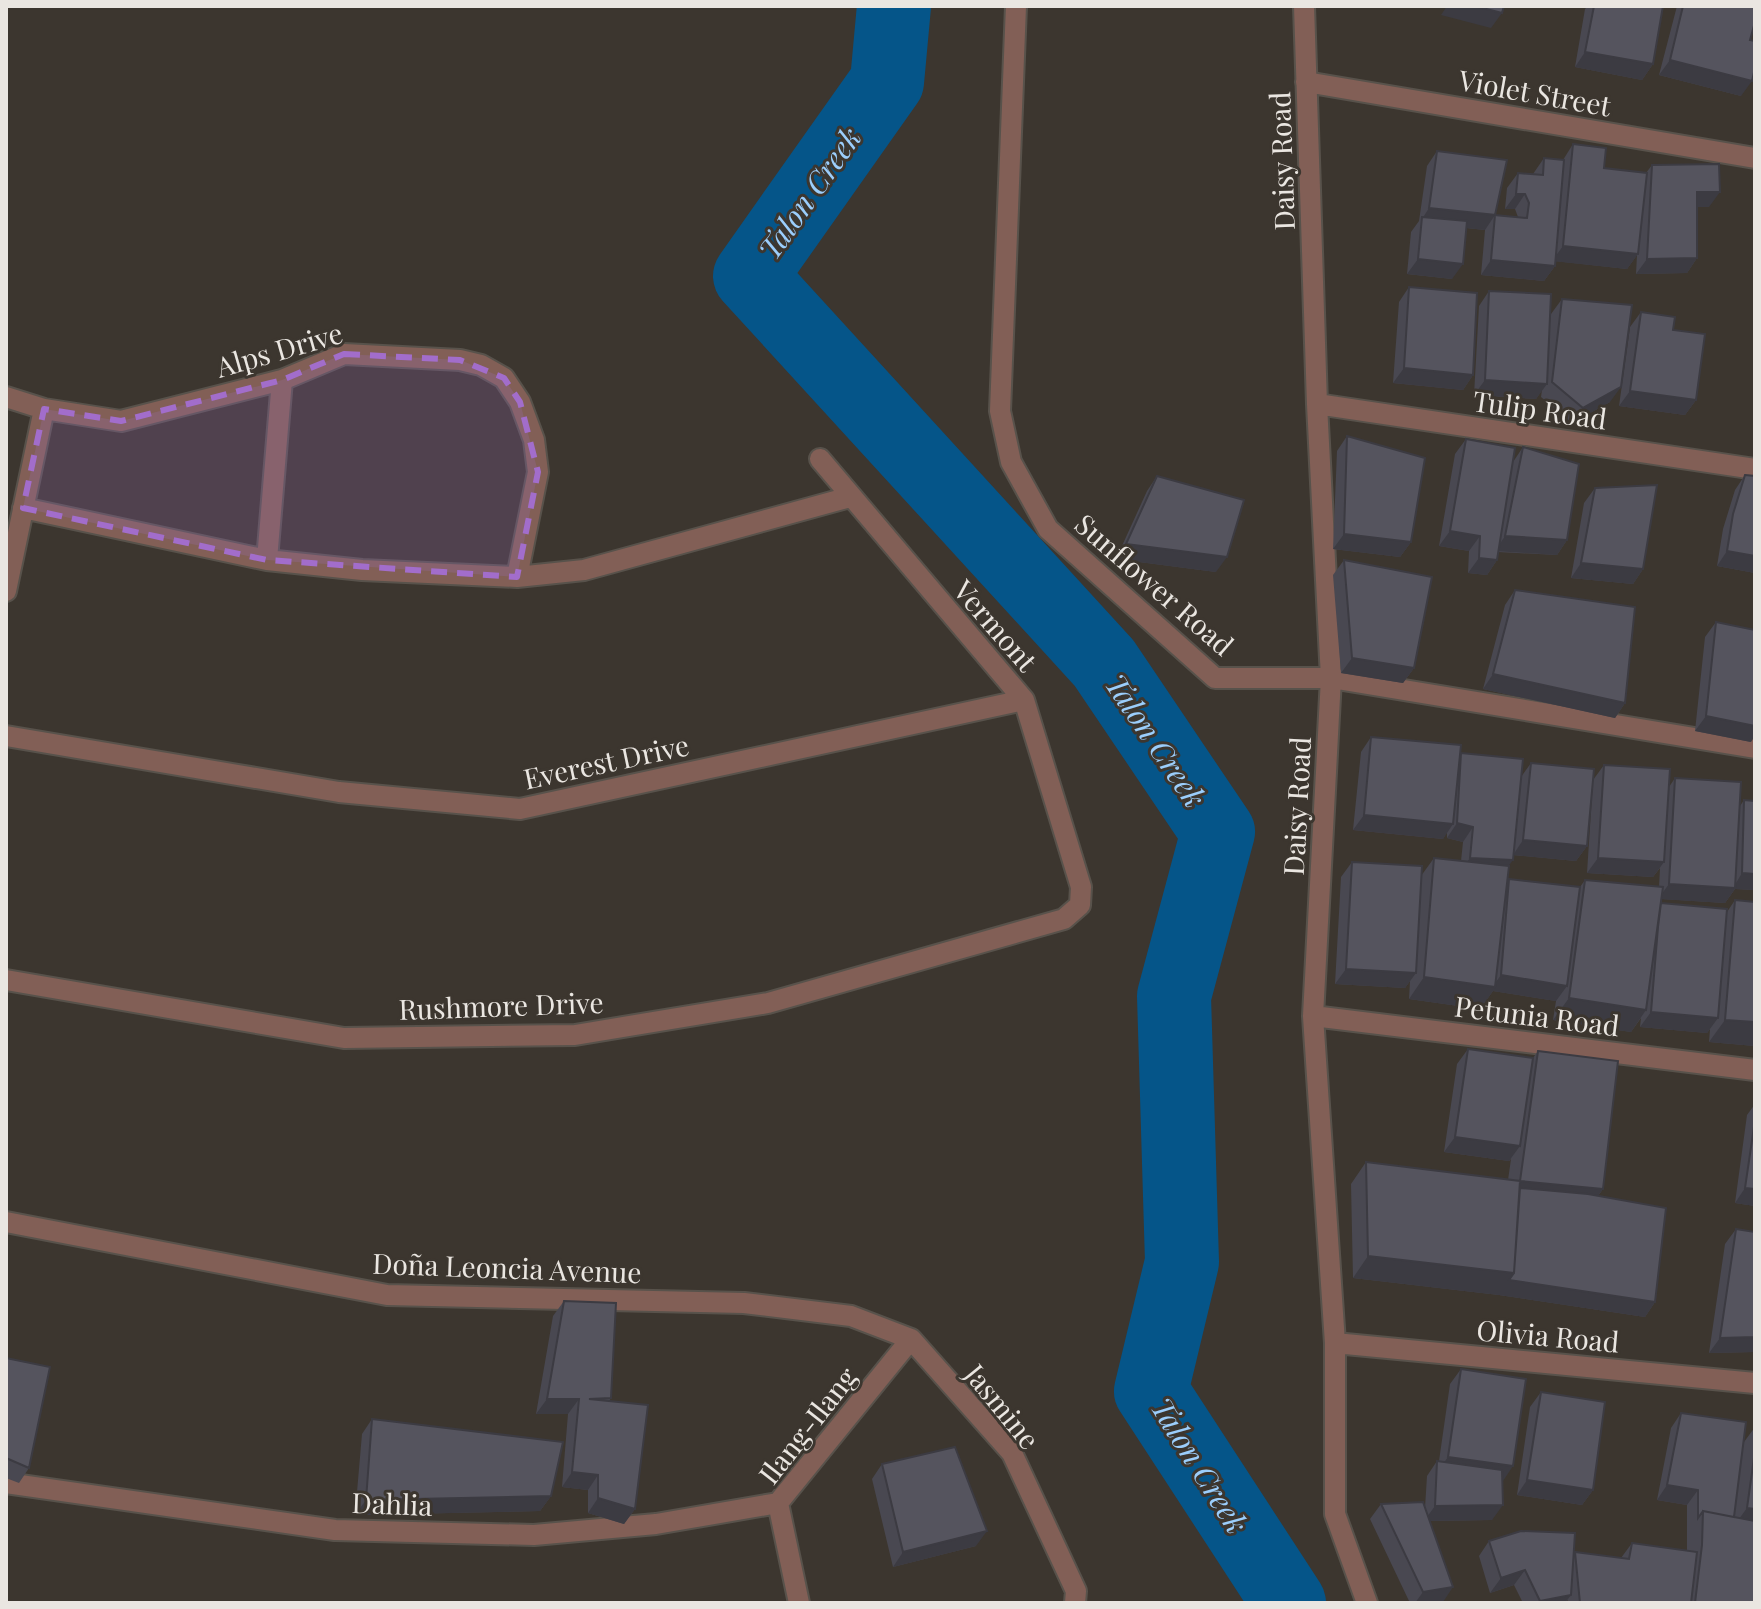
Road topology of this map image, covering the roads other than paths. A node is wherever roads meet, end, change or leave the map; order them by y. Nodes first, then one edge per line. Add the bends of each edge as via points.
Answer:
1 (1016, 6) edge
2 (1304, 6) edge
3 (1306, 82) junction
4 (1755, 158) edge
5 (282, 380) junction
6 (6, 397) edge
7 (1317, 404) junction
8 (44, 409) junction
9 (820, 459) dead end
10 (1755, 469) edge
11 (850, 497) junction
12 (23, 508) junction
13 (267, 560) junction
14 (517, 577) junction
15 (6, 591) edge
16 (1331, 678) junction
17 (1024, 700) junction
18 (6, 736) edge
19 (1755, 748) edge
20 (1080, 905) joint
21 (6, 980) edge
22 (1313, 1016) junction
23 (1755, 1070) edge
24 (6, 1222) edge
25 (911, 1339) junction
26 (1335, 1343) junction
27 (1755, 1383) edge
28 (6, 1483) edge
29 (778, 1503) junction
30 (799, 1603) edge
31 (1075, 1603) edge
32 (1367, 1603) edge

1 - 16 street, Sunflower Road via 1000,411 1011,462 1048,529 1215,678
2 - 3 street, Daisy Road
3 - 4 street, Violet Street
3 - 7 street, Daisy Road
5 - 8 street, Alps Drive via 121,421
5 - 13 street
5 - 14 street, Alps Drive via 344,354 460,360 504,378 534,440 538,472
6 - 8 street, Alps Drive
7 - 10 street, Tulip Road
7 - 16 street, Daisy Road
8 - 12 street
9 - 11 street, Vermont
11 - 14 street via 584,570
11 - 17 street, Vermont
12 - 13 street
12 - 15 street
13 - 14 street
16 - 19 street, Sunflower Road
16 - 22 street, Daisy Road
17 - 18 street, Everest Drive via 520,809 339,792
17 - 20 street, Vermont via 1081,887
20 - 21 street, Rushmore Drive via 1064,919 768,1003 575,1035 344,1038
22 - 23 street, Petunia Road
22 - 26 street, Daisy Road
24 - 25 street, Doña Leoncia Avenue via 387,1295 744,1303 851,1316
25 - 29 street, Ilang-Ilang
25 - 31 street, Jasmine via 1012,1453 1076,1591
26 - 27 street, Olivia Road
26 - 32 street, Daisy Road via 1335,1514
28 - 29 street, Dahlia via 335,1530 534,1535 656,1524
29 - 30 street, Ilang-Ilang

